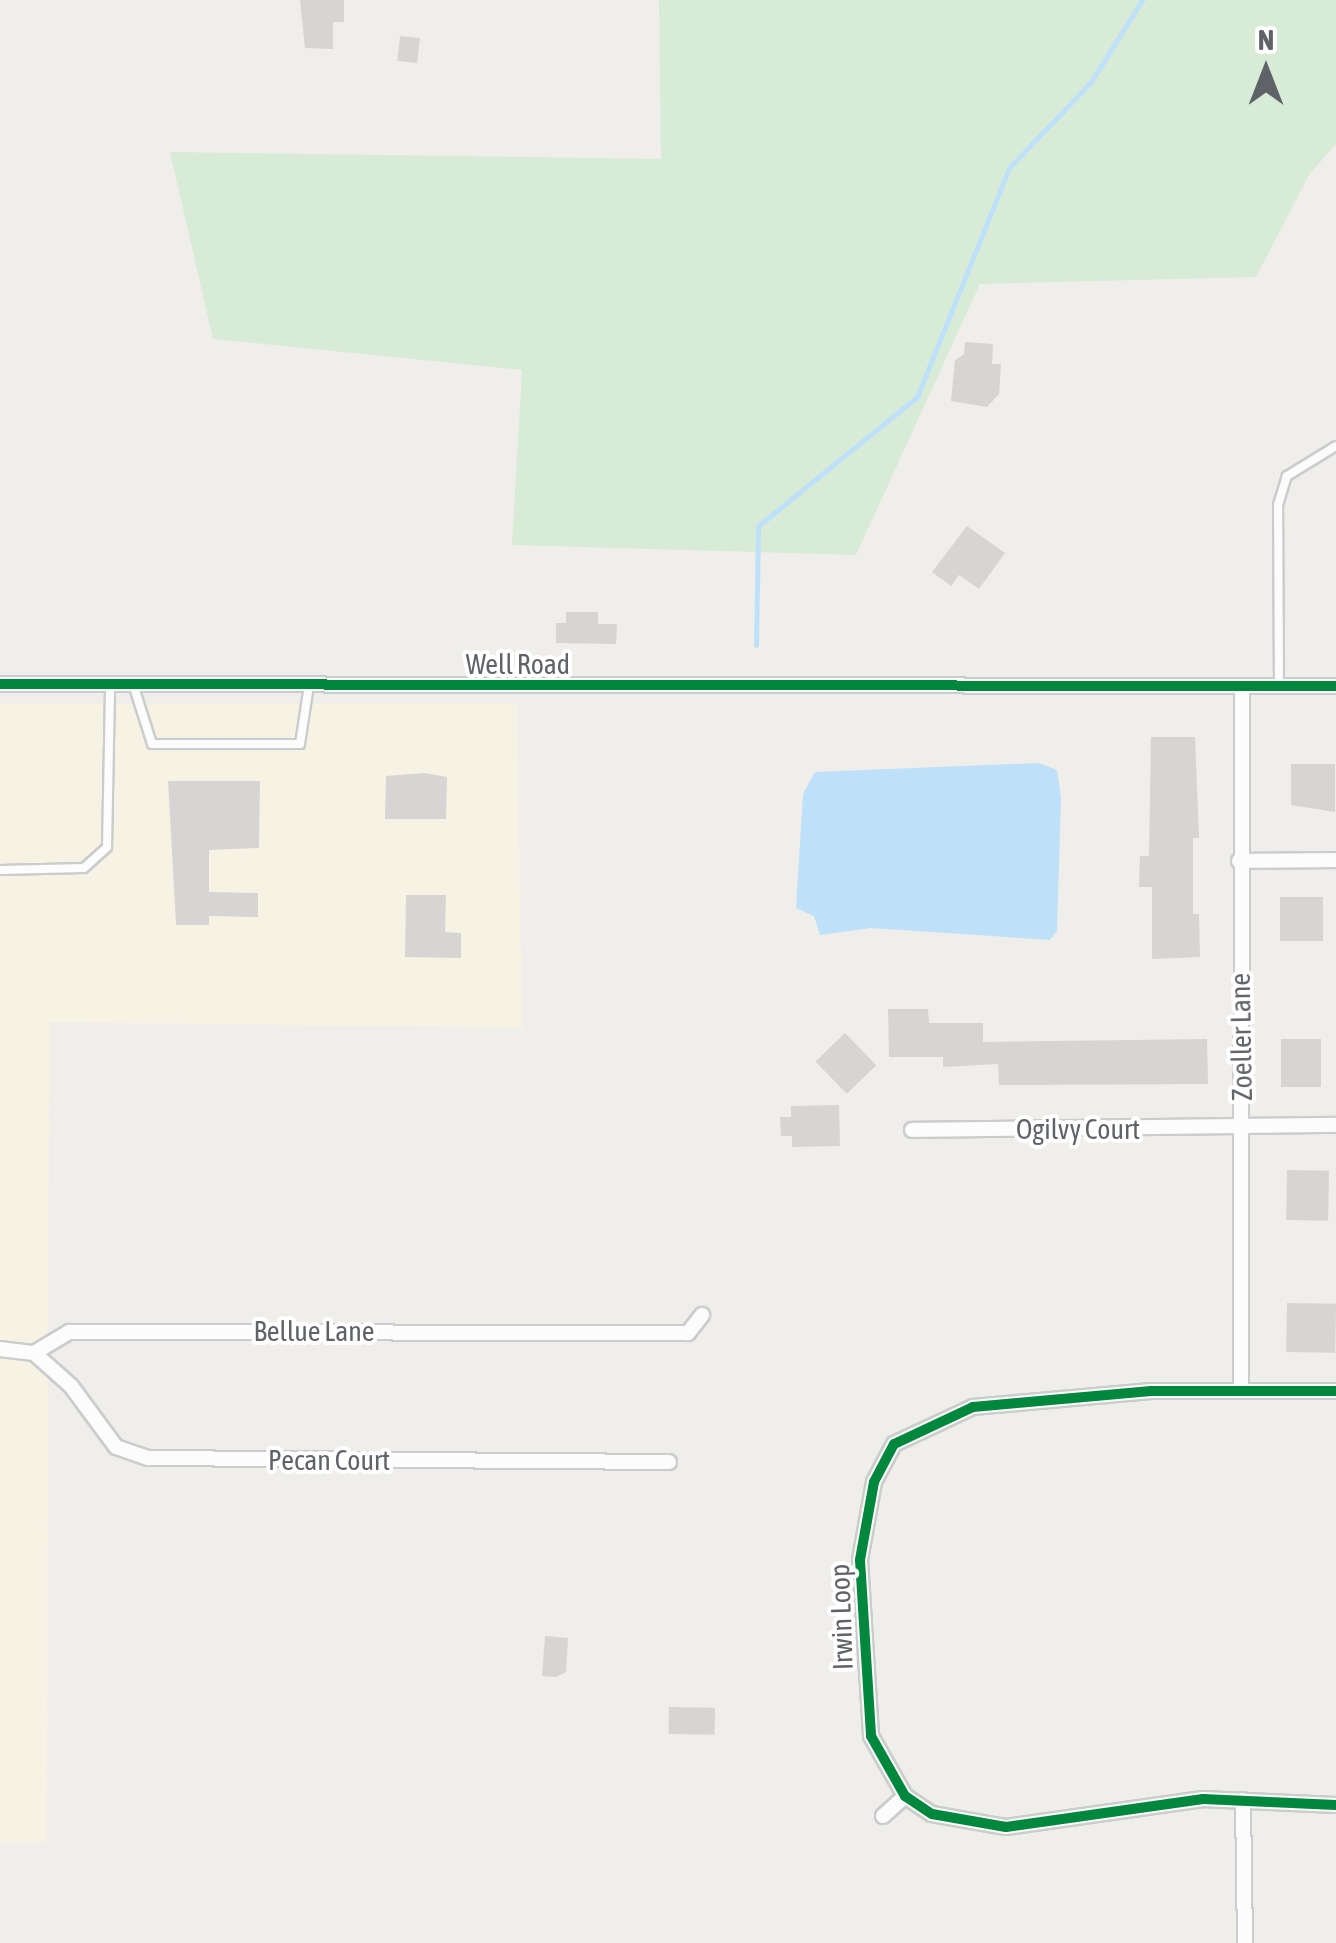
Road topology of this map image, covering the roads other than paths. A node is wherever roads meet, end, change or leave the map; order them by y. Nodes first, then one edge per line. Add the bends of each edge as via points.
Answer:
1 (1336, 446) edge
2 (0, 684) edge
3 (110, 684) junction
4 (133, 684) junction
5 (309, 685) junction
6 (1242, 686) junction
7 (1279, 686) junction
8 (1336, 686) edge
9 (1239, 860) junction
10 (1336, 860) edge
11 (0, 870) edge
12 (1336, 1125) edge
13 (1242, 1129) junction
14 (912, 1130) dead end
15 (702, 1315) dead end
16 (0, 1348) edge
17 (34, 1353) junction
18 (1240, 1388) junction
19 (1336, 1390) edge
20 (669, 1462) dead end
21 (905, 1796) junction
22 (1243, 1800) junction
23 (1336, 1805) edge
24 (883, 1816) dead end
25 (1245, 1943) edge

1 - 7 lane via 1288,476 1278,504
2 - 3 street, Well Road
3 - 4 street, Well Road
3 - 11 lane via 107,848 84,868
4 - 5 street, Well Road
4 - 5 lane via 152,744 300,744
5 - 6 street, Well Road
6 - 7 street, Well Road
6 - 9 street, Zoeller Lane
7 - 8 street, Well Road
9 - 10 street
9 - 13 street, Zoeller Lane
12 - 13 street, Ogilvy Court
13 - 14 street, Ogilvy Court
13 - 18 street, Zoeller Lane
15 - 17 street, Bellue Lane via 688,1333 70,1332
16 - 17 street
17 - 20 street, Pecan Court via 71,1386 116,1447 148,1458
18 - 19 street, Irwin Loop
18 - 21 street, Irwin Loop via 973,1407 894,1444 874,1482 860,1560 871,1736
21 - 22 street via 932,1814 1006,1827 1094,1810
21 - 24 street
22 - 23 street
22 - 25 street

